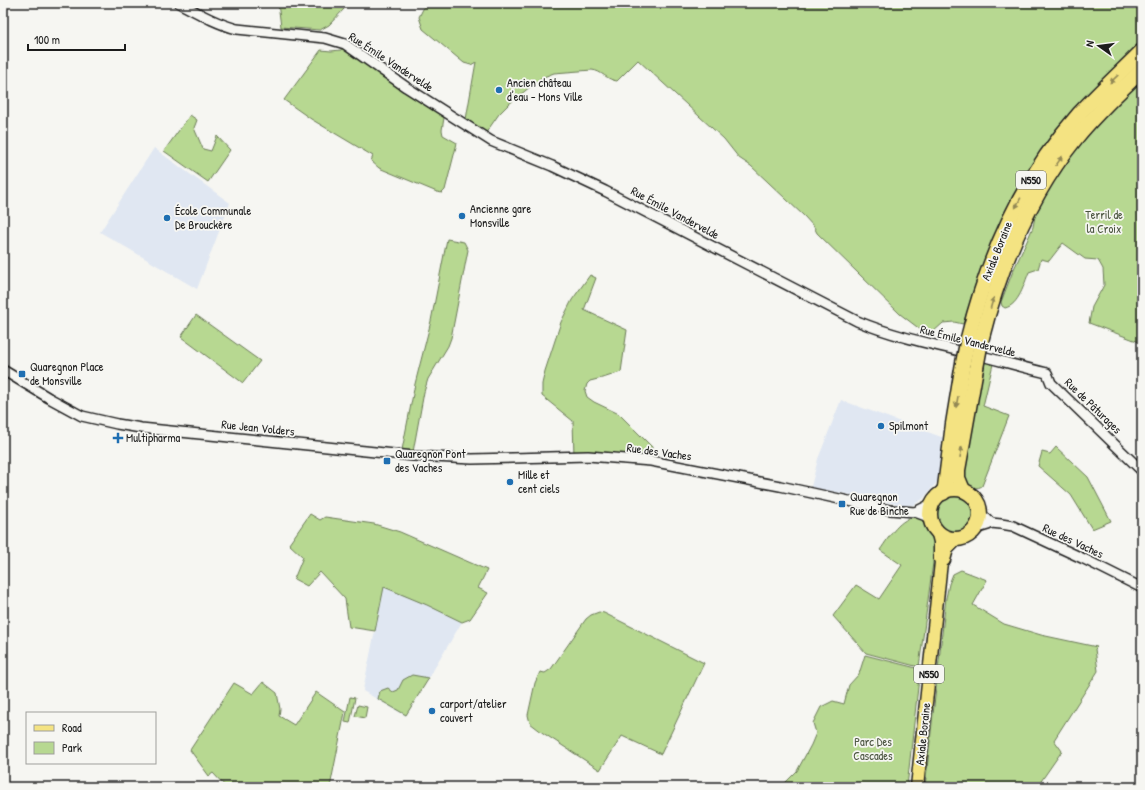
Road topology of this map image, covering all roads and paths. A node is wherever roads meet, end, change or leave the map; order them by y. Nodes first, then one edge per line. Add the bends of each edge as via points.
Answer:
1 (180, 3) edge
2 (1142, 51) edge
3 (1142, 70) edge
4 (975, 339) junction
5 (969, 366) junction
6 (3, 370) edge
7 (1047, 373) joint
8 (396, 455) joint
9 (1142, 471) edge
10 (963, 490) junction
11 (938, 498) junction
12 (915, 512) junction
13 (985, 519) junction
14 (934, 524) junction
15 (957, 539) junction
16 (941, 562) junction
17 (1142, 588) edge
18 (917, 787) edge

1 - 7 street, Rue Émile Vandervelde via 218,23 238,29 325,38 345,44 491,141 605,191 857,321 911,339
2 -> 4 highway, Axiale Boraine / N550 via 1079,114 1048,154 1026,189 1013,212 989,268 977,304
4 -> 3 highway, Axiale Boraine / N550 via 1015,241 1042,188 1062,156 1090,122
4 - 5 highway, Axiale Boraine / N550, bridge
10 -> 5 highway, Axiale Boraine / N550 via 958,470
5 -> 11 highway, Axiale Boraine / N550 via 953,424 945,487
6 - 8 street, Rue Jean Volders via 82,416 117,424
7 - 9 street, Rue de Pâturages via 1051,382
8 - 12 street, Rue des Vaches via 472,459 588,456 651,461 890,510
10 - 11 highway via 953,489
10 - 13 highway via 975,499
11 - 12 street
11 - 14 highway, Axiale Boraine via 931,509
12 - 14 street, Rue des Vaches
13 - 15 highway, Axiale Boraine via 979,521 968,535
13 - 17 street, Rue des Vaches via 1016,528
14 - 15 highway via 946,537
14 - 16 main road, Axiale Boraine / N550 via 940,542
15 - 16 main road, Axiale Boraine / N550
16 - 18 main road, Axiale Boraine / N550

